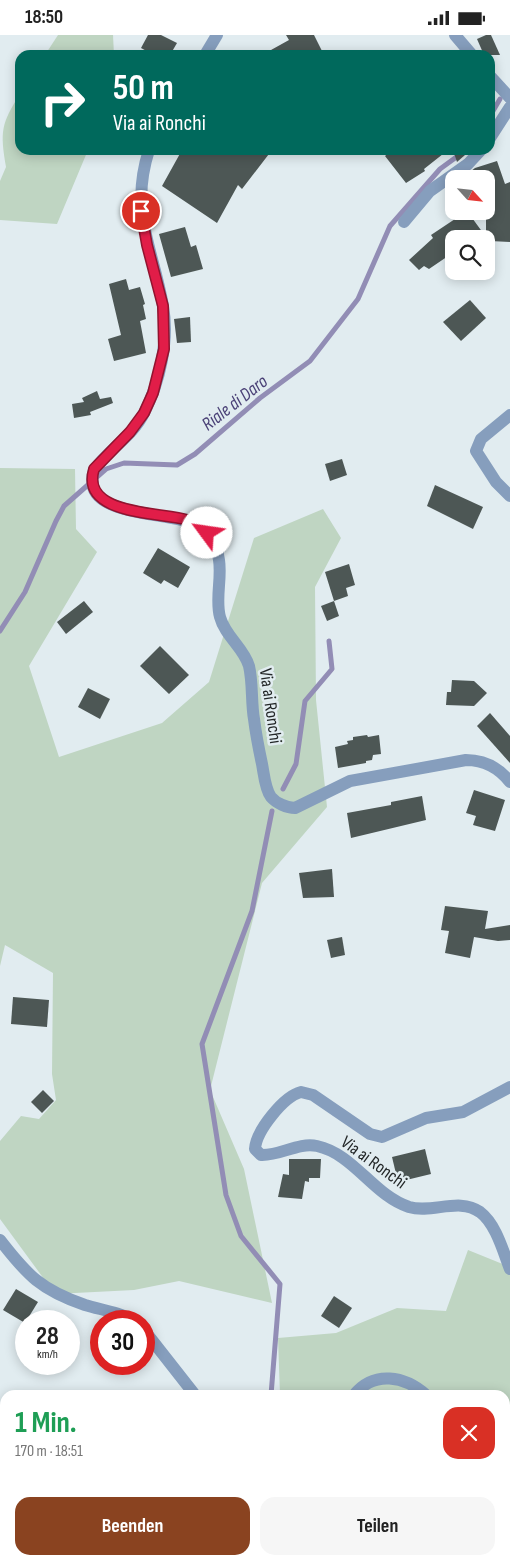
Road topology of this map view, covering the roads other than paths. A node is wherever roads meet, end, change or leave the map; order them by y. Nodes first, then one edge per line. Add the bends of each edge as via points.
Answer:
1 (216, 35) edge
2 (455, 35) edge
3 (208, 50) edge
4 (468, 50) edge
5 (495, 82) edge
6 (510, 100) edge
7 (495, 128) edge
8 (148, 155) edge
9 (476, 155) edge
10 (404, 222) dead end
11 (510, 415) edge
12 (510, 496) edge
13 (510, 783) edge
14 (510, 1087) edge
15 (0, 1240) edge
16 (510, 1269) edge
17 (101, 1310) edge
18 (155, 1344) edge
19 (191, 1390) edge
20 (360, 1390) edge
21 (419, 1390) edge

1 - 3 street
2 - 4 street
5 - 6 street
6 - 7 street
8 - 13 street, Via ai Ronchi via 142,180 141,211 163,306 164,349 153,393 144,413 98,464 93,481 100,497 114,506 188,521 207,533 214,542 219,562 220,618 247,661 268,791 274,799 295,808 350,781 466,760 493,766
9 - 10 street via 430,191
11 - 12 street via 480,439 476,451 496,482
14 - 16 street, Via ai Ronchi via 463,1112 426,1118 382,1137 370,1134 313,1095 301,1092 288,1099 261,1130 255,1149 261,1155 268,1155 304,1146 322,1147 343,1157 376,1186 408,1207 429,1209 458,1205 476,1210 489,1221
15 - 17 street via 34,1280 67,1298
18 - 19 street
20 - 21 street via 371,1381 389,1377

